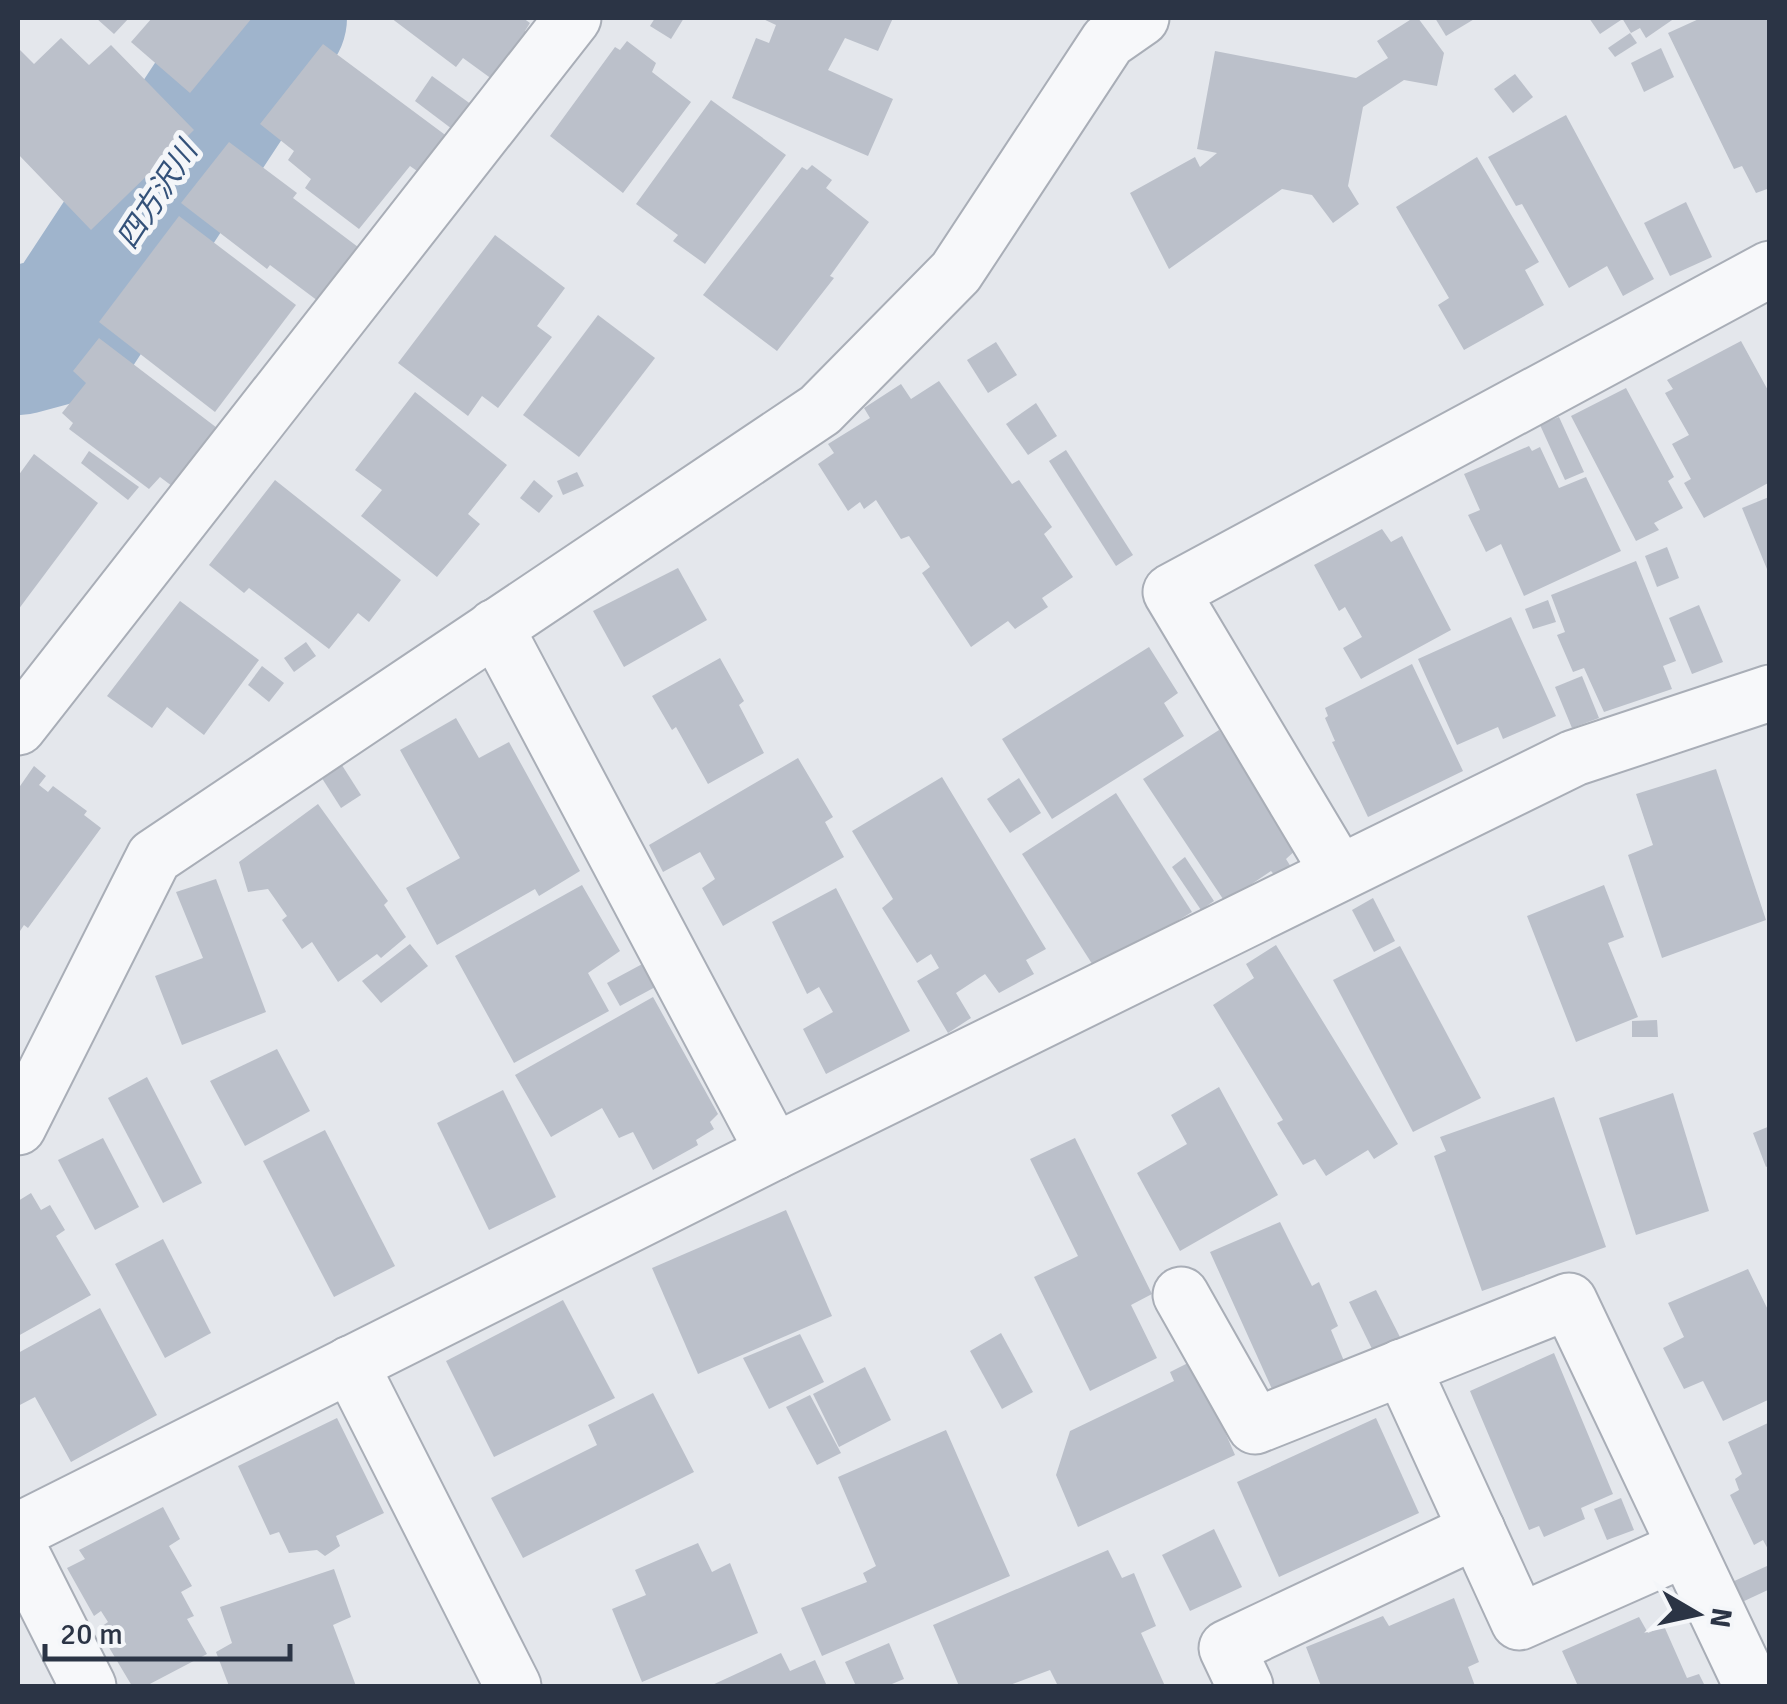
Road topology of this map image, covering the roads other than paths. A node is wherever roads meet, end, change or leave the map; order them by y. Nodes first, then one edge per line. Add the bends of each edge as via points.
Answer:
1 (573, 18) edge
2 (1141, 18) edge
3 (1770, 269) edge
4 (495, 627) junction
5 (1770, 692) edge
6 (18, 727) edge
7 (1339, 873) junction
8 (18, 1127) edge
9 (774, 1152) junction
10 (1181, 1295) dead end
11 (350, 1364) junction
12 (1402, 1368) junction
13 (1477, 1530) junction
14 (18, 1532) edge
15 (18, 1547) edge
16 (1686, 1548) junction
17 (88, 1686) edge
18 (513, 1686) edge
19 (1245, 1686) edge
20 (1752, 1686) edge

1 - 6 street
2 - 4 street via 1108,41 956,272 820,410
3 - 7 street via 1171,592
4 - 8 street via 154,857
4 - 9 street
5 - 7 street via 1574,758
7 - 9 street
9 - 11 street
10 - 12 street via 1255,1426
11 - 14 street
11 - 18 street
12 - 13 street
12 - 16 street via 1570,1301
13 - 16 street via 1519,1622
13 - 19 street via 1227,1648
15 - 17 street
16 - 20 street

